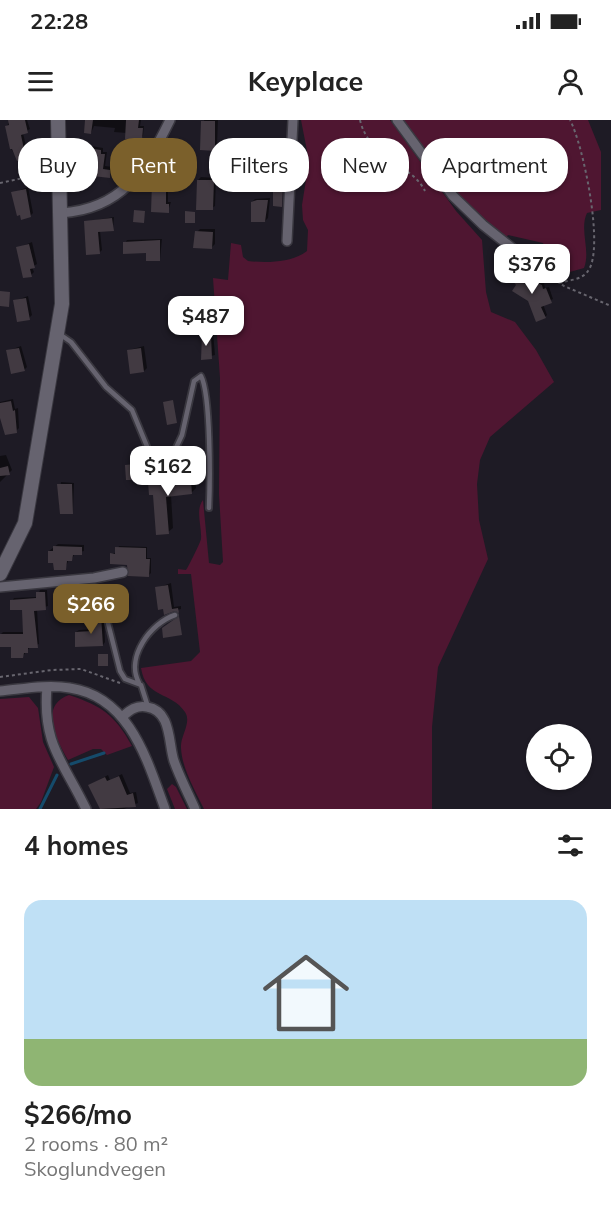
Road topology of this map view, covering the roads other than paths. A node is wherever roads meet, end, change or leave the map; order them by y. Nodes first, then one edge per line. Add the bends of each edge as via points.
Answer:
1 (58, 120) edge
2 (293, 120) edge
3 (397, 120) edge
4 (168, 121) edge
5 (61, 213) junction
6 (287, 241) dead end
7 (531, 263) road end
8 (58, 333) junction
9 (209, 508) dead end
10 (123, 572) dead end
11 (0, 574) edge
12 (0, 587) edge
13 (105, 607) dead end
14 (175, 615) dead end
15 (139, 683) junction
16 (47, 687) junction
17 (0, 691) edge
18 (148, 707) junction
19 (122, 717) junction
20 (86, 809) edge
21 (165, 809) edge
22 (195, 809) edge

1 - 5 street
2 - 6 street
3 - 7 street via 453,196
4 - 5 street via 148,160 119,194 95,207
5 - 8 street via 63,287
8 - 9 lane via 76,347 106,387 132,410 150,456 161,468 167,467 179,443 194,381 201,376 210,462
8 - 11 street via 25,523
10 - 12 street
13 - 15 lane via 120,671
14 - 15 lane via 152,629 144,641 134,666
15 - 18 lane
16 - 17 street
16 - 19 street via 84,691 107,703
16 - 20 street via 46,715 51,742
18 - 19 street via 132,708
18 - 22 street via 164,718 176,765
19 - 21 street via 132,730

